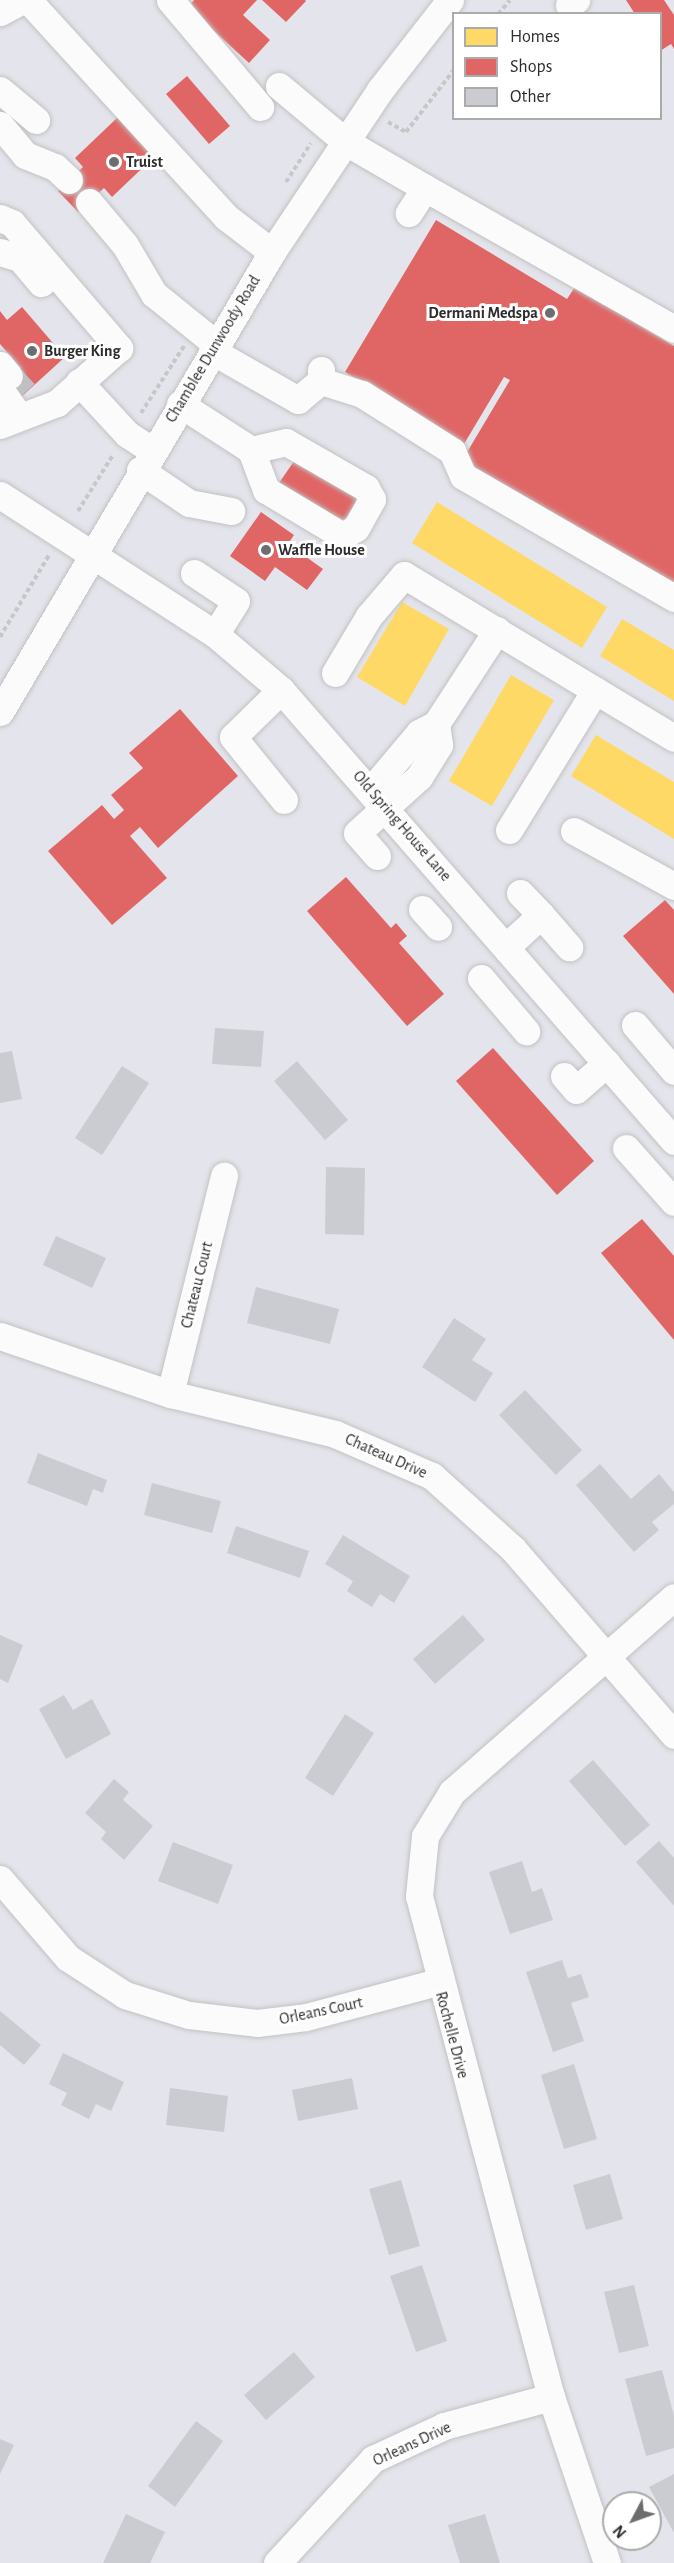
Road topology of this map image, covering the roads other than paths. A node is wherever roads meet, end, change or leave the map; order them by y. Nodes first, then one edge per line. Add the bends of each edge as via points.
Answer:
1 (23, 0) edge
2 (28, 0) edge
3 (170, 0) edge
4 (450, 0) edge
5 (0, 12) edge
6 (279, 86) dead end
7 (0, 90) edge
8 (260, 107) dead end
9 (36, 120) dead end
10 (0, 125) edge
11 (346, 142) junction
12 (69, 180) dead end
13 (425, 188) junction
14 (89, 202) dead end
15 (409, 213) dead end
16 (0, 218) edge
17 (0, 238) edge
18 (272, 252) junction
19 (10, 255) edge
20 (674, 329) edge
21 (214, 348) junction
22 (107, 359) junction
23 (79, 382) junction
24 (10, 396) tunnel mouth
25 (180, 404) junction
26 (251, 450) dead end
27 (146, 460) junction
28 (0, 495) edge
29 (231, 511) dead end
30 (92, 551) junction
31 (194, 573) dead end
32 (674, 598) edge
33 (497, 630) junction
34 (214, 634) junction
35 (335, 674) dead end
36 (281, 690) junction
37 (595, 690) junction
38 (0, 712) edge
39 (674, 738) edge
40 (284, 800) dead end
41 (379, 800) junction
42 (509, 830) dead end
43 (574, 831) dead end
44 (377, 856) dead end
45 (674, 886) edge
46 (520, 893) dead end
47 (541, 915) junction
48 (507, 946) junction
49 (569, 947) dead end
50 (481, 978) dead end
51 (635, 1025) dead end
52 (526, 1031) dead end
53 (607, 1063) junction
54 (674, 1071) edge
55 (576, 1090) dead end
56 (674, 1141) edge
57 (627, 1148) dead end
58 (224, 1176) dead end
59 (674, 1202) edge
60 (0, 1336) edge
61 (170, 1394) junction
62 (674, 1597) edge
63 (605, 1655) junction
64 (674, 1735) edge
65 (0, 1879) edge
66 (438, 1982) junction
67 (551, 2397) junction
68 (277, 2563) edge
69 (607, 2563) edge

1 - 5 street
2 - 18 street via 226,217
3 - 8 street
4 - 11 street, Chamblee Dunwoody Road
6 - 11 street
7 - 9 street
10 - 12 street via 25,155 55,166
11 - 13 street
11 - 18 street, Chamblee Dunwoody Road
13 - 15 street
13 - 20 street
14 - 21 street via 125,245 154,294
16 - 22 street via 12,223 119,348
17 - 19 street
18 - 21 street, Chamblee Dunwoody Road
19 - 22 street
21 - 25 street, Chamblee Dunwoody Road
21 - 32 street via 298,400 321,376 362,394 452,451 463,476
22 - 23 street
23 - 24 street via 57,403 38,414
23 - 27 street
25 - 26 street
25 - 27 street, Chamblee Dunwoody Road
27 - 29 street via 189,502
27 - 30 street, Chamblee Dunwoody Road
28 - 30 street, Old Spring House Lane
30 - 34 street, Old Spring House Lane
30 - 38 street, Chamblee Dunwoody Road
31 - 34 street via 236,601
33 - 35 street via 404,575 369,616
33 - 37 street
33 - 41 street via 436,724 439,745
34 - 36 street, Old Spring House Lane
36 - 40 street via 233,737
36 - 41 street, Old Spring House Lane
37 - 39 street
37 - 42 street
41 - 44 street via 357,833
41 - 48 street, Old Spring House Lane
43 - 45 street
46 - 47 street
47 - 48 street
47 - 49 street
48 - 53 street, Old Spring House Lane
50 - 52 street via 495,1009
51 - 54 street
53 - 55 street
53 - 56 street, Old Spring House Lane
57 - 59 street
58 - 61 street, Chateau Court
60 - 61 street, Chateau Drive
61 - 63 street, Chateau Drive via 335,1434 432,1476 513,1549
62 - 63 street, Rochelle Drive
63 - 64 street, Chateau Drive
63 - 66 street, Rochelle Drive via 452,1792 424,1836 419,1896
65 - 66 street, Orleans Court via 68,1958 126,1995 189,2015 257,2023 306,2017
66 - 67 street, Rochelle Drive
67 - 68 street, Orleans Drive via 444,2426 373,2459
67 - 69 street, Rochelle Drive

